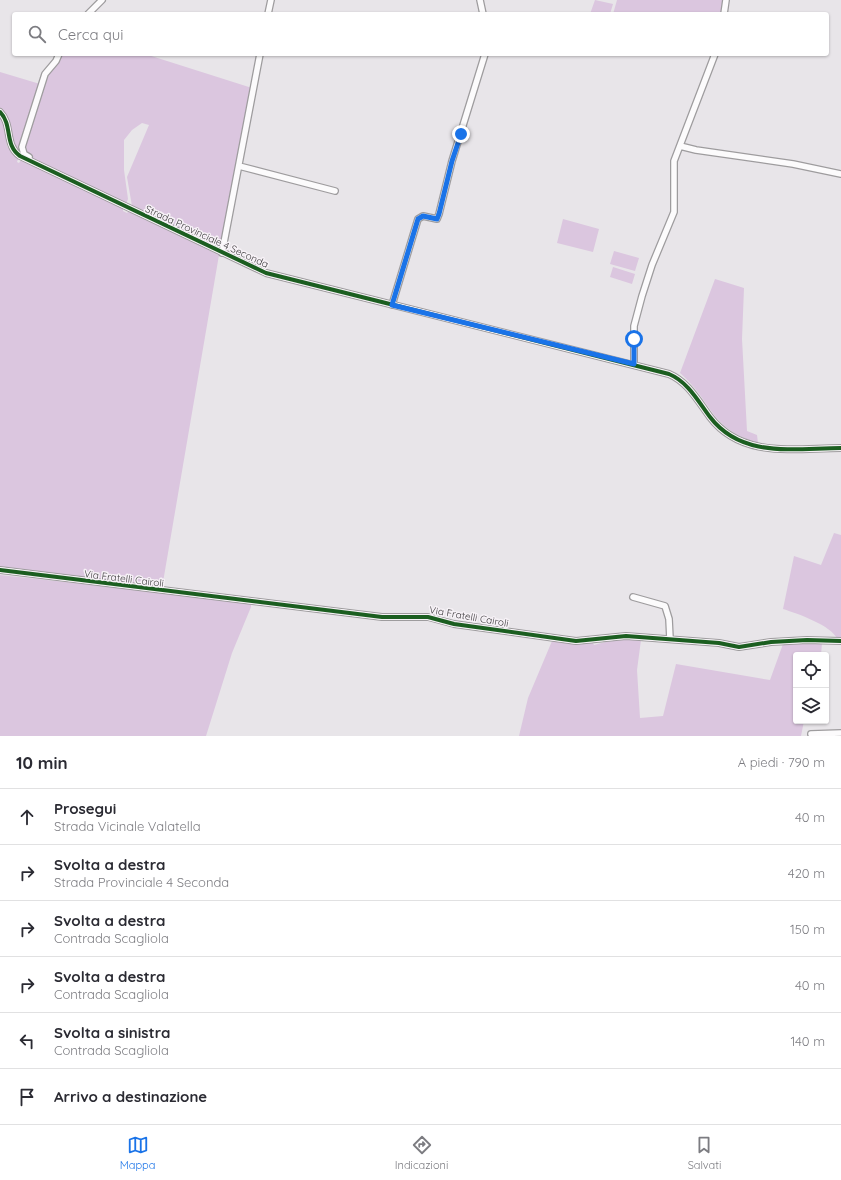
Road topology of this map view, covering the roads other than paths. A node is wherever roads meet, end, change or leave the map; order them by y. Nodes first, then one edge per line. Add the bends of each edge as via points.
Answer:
1 (102, 0) edge
2 (271, 0) edge
3 (480, 0) edge
4 (726, 0) edge
5 (90, 12) edge
6 (268, 12) edge
7 (483, 12) edge
8 (724, 12) edge
9 (58, 56) edge
10 (260, 56) edge
11 (484, 56) edge
12 (713, 56) edge
13 (0, 112) edge
14 (680, 146) junction
15 (34, 162) junction
16 (239, 166) junction
17 (841, 174) edge
18 (335, 191) dead end
19 (222, 253) junction
20 (392, 305) junction
21 (634, 364) junction
22 (841, 448) edge
23 (0, 570) edge
24 (633, 597) dead end
25 (670, 638) junction
26 (841, 641) edge
27 (841, 733) edge
28 (812, 734) dead end

1 - 5 street
2 - 6 street
3 - 7 street
4 - 8 street
9 - 15 street via 45,74 22,147 24,154
10 - 16 street
11 - 20 street via 452,161 439,214 437,219 423,216 418,219
12 - 14 street
13 - 15 street, Strada Provinciale 4 Seconda via 7,122 13,150
14 - 17 street
14 - 21 street via 673,168 674,212 652,265 634,326
15 - 19 street, Strada Provinciale 4 Seconda
16 - 18 street
16 - 19 street
19 - 20 street, Strada Provinciale 4 Seconda via 266,273
20 - 21 street, Strada Provinciale 4 Seconda
21 - 22 street, Strada Provinciale 4 Seconda via 679,379 723,431 751,446
23 - 25 street, Via Fratelli Cairoli via 382,617 432,617 454,624 576,641 626,636
24 - 25 street via 665,606
25 - 26 street, Via Fratelli Cairoli via 739,647 772,642
27 - 28 street

